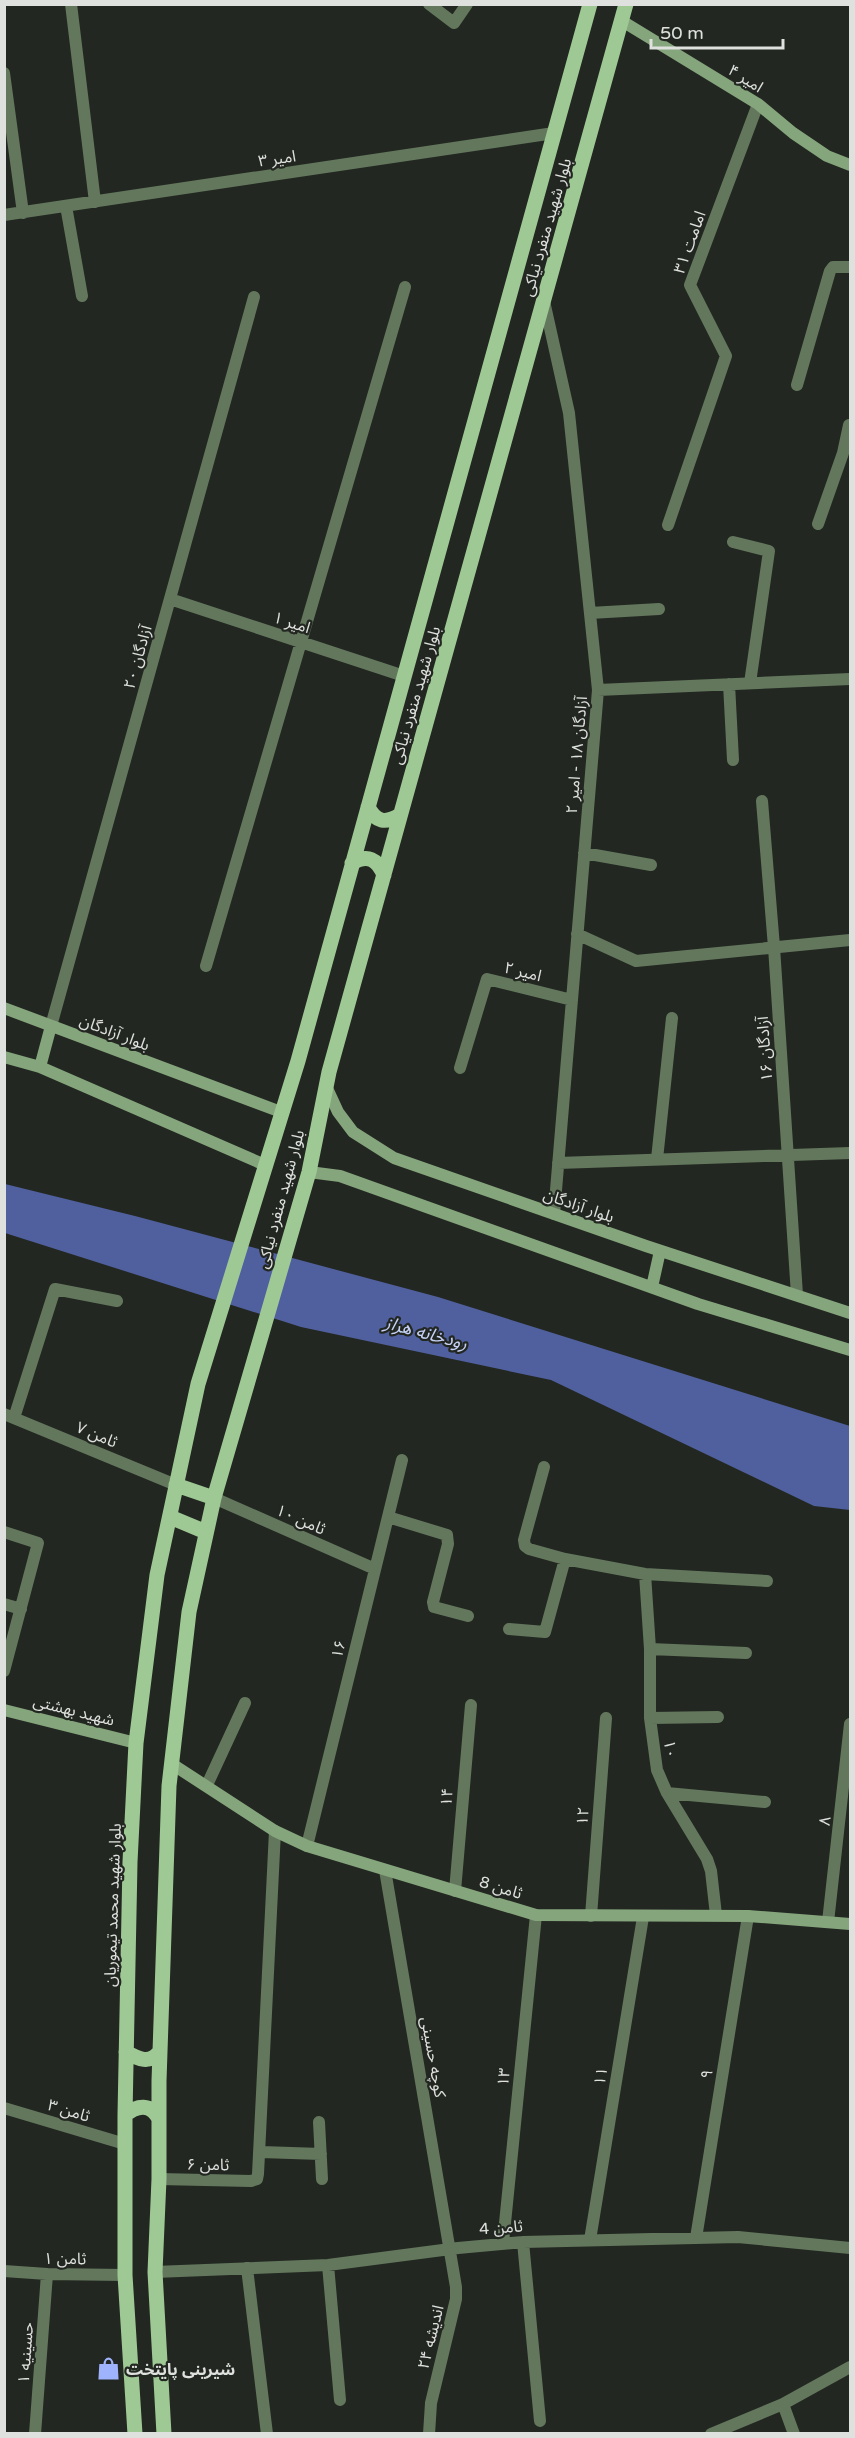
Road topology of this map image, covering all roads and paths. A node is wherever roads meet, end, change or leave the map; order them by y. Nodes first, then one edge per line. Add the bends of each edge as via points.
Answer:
1 (71, 4) edge
2 (429, 4) edge
3 (467, 4) edge
4 (590, 4) edge
5 (626, 4) edge
6 (622, 21) junction
7 (4, 74) edge
8 (758, 104) junction
9 (554, 133) junction
10 (850, 165) edge
11 (95, 202) junction
12 (66, 206) junction
13 (23, 213) junction
14 (4, 215) edge
15 (850, 267) edge
16 (405, 287) dead end
17 (82, 296) dead end
18 (254, 297) dead end
19 (544, 301) junction
20 (797, 385) dead end
21 (849, 425) edge
22 (847, 454) edge
23 (818, 524) dead end
24 (668, 525) dead end
25 (734, 542) dead end
26 (170, 599) junction
27 (659, 609) dead end
28 (590, 613) junction
29 (301, 642) junction
30 (404, 676) junction
31 (850, 679) edge
32 (750, 683) junction
33 (729, 684) junction
34 (598, 690) junction
35 (733, 760) dead end
36 (762, 801) dead end
37 (368, 807) junction
38 (400, 815) junction
39 (584, 853) junction
40 (352, 863) junction
41 (651, 865) dead end
42 (384, 875) junction
43 (577, 934) junction
44 (850, 940) edge
45 (774, 947) junction
46 (206, 966) dead end
47 (572, 1000) junction
48 (4, 1008) edge
49 (672, 1018) dead end
50 (51, 1026) junction
51 (4, 1057) edge
52 (40, 1067) junction
53 (460, 1068) dead end
54 (326, 1086) junction
55 (281, 1112) junction
56 (850, 1153) edge
57 (788, 1155) junction
58 (657, 1159) junction
59 (558, 1163) junction
60 (264, 1165) junction
61 (309, 1172) junction
62 (554, 1214) junction
63 (660, 1251) junction
64 (652, 1287) junction
65 (797, 1295) junction
66 (117, 1301) dead end
67 (850, 1313) edge
68 (850, 1350) edge
69 (198, 1384) joint
70 (9, 1416) edge
71 (402, 1460) dead end
72 (544, 1467) dead end
73 (176, 1485) junction
74 (214, 1498) junction
75 (170, 1517) junction
76 (388, 1517) junction
77 (4, 1532) edge
78 (206, 1532) junction
79 (565, 1559) junction
80 (375, 1569) junction
81 (645, 1574) junction
82 (767, 1581) dead end
83 (4, 1604) edge
84 (21, 1609) junction
85 (468, 1616) dead end
86 (508, 1629) dead end
87 (650, 1649) junction
88 (746, 1653) dead end
89 (4, 1671) edge
90 (245, 1703) dead end
91 (471, 1705) dead end
92 (4, 1710) edge
93 (718, 1717) dead end
94 (606, 1718) dead end
95 (650, 1718) junction
96 (850, 1724) edge
97 (136, 1743) junction
98 (172, 1764) junction
99 (207, 1785) junction
100 (667, 1793) junction
101 (765, 1802) dead end
102 (846, 1809) edge
103 (275, 1832) junction
104 (307, 1846) junction
105 (385, 1870) junction
106 (455, 1891) junction
107 (536, 1915) junction
108 (716, 1915) junction
109 (591, 1916) junction
110 (748, 1916) junction
111 (643, 1917) junction
112 (828, 1922) junction
113 (850, 1924) edge
114 (160, 2051) junction
115 (126, 2052) junction
116 (4, 2108) edge
117 (125, 2115) junction
118 (159, 2119) junction
119 (319, 2122) dead end
120 (125, 2144) junction
121 (261, 2152) junction
122 (321, 2154) junction
123 (322, 2179) dead end
124 (159, 2180) junction
125 (696, 2238) junction
126 (590, 2240) junction
127 (523, 2242) junction
128 (503, 2243) junction
129 (850, 2248) edge
130 (451, 2249) junction
131 (328, 2265) junction
132 (247, 2268) junction
133 (4, 2271) edge
134 (155, 2272) junction
135 (47, 2274) junction
136 (125, 2275) junction
137 (850, 2367) edge
138 (340, 2400) dead end
139 (783, 2404) junction
140 (540, 2421) dead end
141 (35, 2433) edge
142 (135, 2433) edge
143 (164, 2433) edge
144 (267, 2433) edge
145 (429, 2433) edge
146 (711, 2433) edge
147 (794, 2433) edge

1 - 11 street
2 - 3 street via 454,22
4 - 9 main road, بلوار شهید منفرد نیاکی
5 - 6 main road, بلوار شهید منفرد نیاکی
6 - 8 main road, امیر ۴
6 - 19 main road, بلوار شهید منفرد نیاکی
7 - 13 street
8 - 10 main road, امیر ۴ via 827,156
8 - 24 street, امامت ۳۱ via 690,285 726,356
9 - 11 street, امیر ۳
9 - 30 main road, بلوار شهید منفرد نیاکی
11 - 12 street, امیر ۳
12 - 13 street, امیر ۳
12 - 17 street
13 - 14 street, امیر ۳
15 - 20 street via 833,267 830,271
16 - 29 street
18 - 26 street, آزادگان ۲۰
19 - 28 street, آزادگان ۱۸ - امیر ۲ via 569,414
19 - 38 main road, بلوار شهید منفرد نیاکی
21 - 22 street
22 - 23 street
25 - 32 street via 769,551
26 - 29 street, امیر ۱
26 - 50 street, آزادگان ۲۰
27 - 28 street
28 - 34 street, آزادگان ۱۸ - امیر ۲
29 - 30 street, امیر ۱
29 - 46 street
30 - 37 main road, بلوار شهید منفرد نیاکی
31 - 32 street
32 - 33 street
33 - 34 street
33 - 35 street
34 - 39 street, آزادگان ۱۸ - امیر ۲
36 - 45 street, آزادگان ۱۶
37 - 38 main road via 378,820 385,822
37 - 40 main road, بلوار شهید منفرد نیاکی
38 - 42 main road, بلوار شهید منفرد نیاکی
39 - 41 street
39 - 43 street, آزادگان ۱۸ - امیر ۲
40 - 42 main road via 368,857 380,865
40 - 55 main road, بلوار شهید منفرد نیاکی
42 - 54 main road, بلوار شهید منفرد نیاکی
43 - 45 street via 636,961
43 - 47 street, آزادگان ۱۸ - امیر ۲
44 - 45 street
45 - 57 street, آزادگان ۱۶
47 - 53 street, امیر ۲ via 487,979
47 - 59 street, آزادگان ۱۸ - امیر ۲
48 - 50 main road, بلوار آزادگان
49 - 58 street
50 - 52 main road
50 - 55 main road, بلوار آزادگان
51 - 52 main road
52 - 60 main road
54 - 61 main road, بلوار شهید منفرد نیاکی
54 - 62 main road, بلوار آزادگان via 353,1132 394,1158
55 - 60 main road, بلوار شهید منفرد نیاکی
56 - 57 street
57 - 58 street
57 - 65 street, آزادگان ۱۶
58 - 59 street
59 - 62 street, آزادگان ۱۸ - امیر ۲
60 - 69 main road, بلوار شهید منفرد نیاکی
61 - 64 main road via 340,1176
61 - 74 main road, بلوار شهید منفرد نیاکی
62 - 63 main road, بلوار آزادگان
63 - 64 main road
63 - 65 main road, بلوار آزادگان
64 - 68 main road
65 - 67 main road, بلوار آزادگان
66 - 70 street via 55,1289
69 - 73 main road, بلوار شهید محمد تیموریان
70 - 73 street, ثامن ۷
71 - 76 street, ۱۶
72 - 79 street via 525,1546
73 - 74 main road
73 - 75 main road, بلوار شهید محمد تیموریان
74 - 78 main road
74 - 80 street, ثامن ۱۰
75 - 78 main road
75 - 97 main road, بلوار شهید محمد تیموریان via 157,1575
76 - 80 street, ۱۶
76 - 85 street via 447,1534 434,1607
77 - 84 street via 39,1543
78 - 98 main road via 189,1612
79 - 81 street
79 - 86 street via 545,1632
80 - 104 street, ۱۶
81 - 82 street
81 - 87 street, ۱۰
83 - 84 street
84 - 89 street
87 - 88 street
87 - 95 street, ۱۰
90 - 99 street
91 - 106 street, ۱۴
92 - 97 main road, شهید بهشتی
93 - 95 street
94 - 109 street, ۱۲
95 - 100 street, ۱۰ via 657,1770
96 - 102 street, ۸
97 - 115 main road, بلوار شهید محمد تیموریان
98 - 99 main road, ثامن 8
98 - 114 main road
99 - 103 main road, ثامن 8
100 - 101 street
100 - 108 street, ۱۰ via 707,1859
102 - 112 street, ۸
103 - 104 main road, ثامن 8
103 - 121 street
104 - 105 main road, ثامن 8
105 - 106 main road, ثامن 8
105 - 130 street, کوچه حسینی
106 - 107 main road, ثامن 8
107 - 109 main road, ثامن 8
107 - 128 street, ۱۳
108 - 110 main road, ثامن 8
108 - 111 main road, ثامن 8
109 - 111 main road, ثامن 8
110 - 112 main road, ثامن 8
110 - 125 street, ۹
111 - 126 street, ۱۱
112 - 113 main road, ثامن 8
114 - 115 main road via 147,2060
114 - 118 main road
115 - 117 main road, بلوار شهید محمد تیموریان
116 - 120 street, ثامن ۳
117 - 118 main road via 142,2106 153,2110
117 - 120 main road, بلوار شهید محمد تیموریان
118 - 124 main road
119 - 122 street
120 - 136 main road, بلوار شهید محمد تیموریان
121 - 122 street
121 - 124 street, ثامن ۶ via 257,2179
122 - 123 street
124 - 134 main road
125 - 126 street, ثامن 4
125 - 129 street, ثامن 4 via 738,2237
126 - 127 street, ثامن 4
127 - 128 street, ثامن 4
127 - 140 street
128 - 130 street, ثامن 4
130 - 131 street, ثامن 4
130 - 145 street, اندیشه ۲۴ via 456,2299 431,2403
131 - 132 street, ثامن 4
131 - 138 street
132 - 134 street, ثامن 4
132 - 144 street
133 - 135 street, ثامن ۱
134 - 143 main road
135 - 136 street, ثامن ۱
135 - 141 street, حسینیه ۱
136 - 142 main road, بلوار شهید محمد تیموریان
137 - 139 street
139 - 146 street
139 - 147 street

